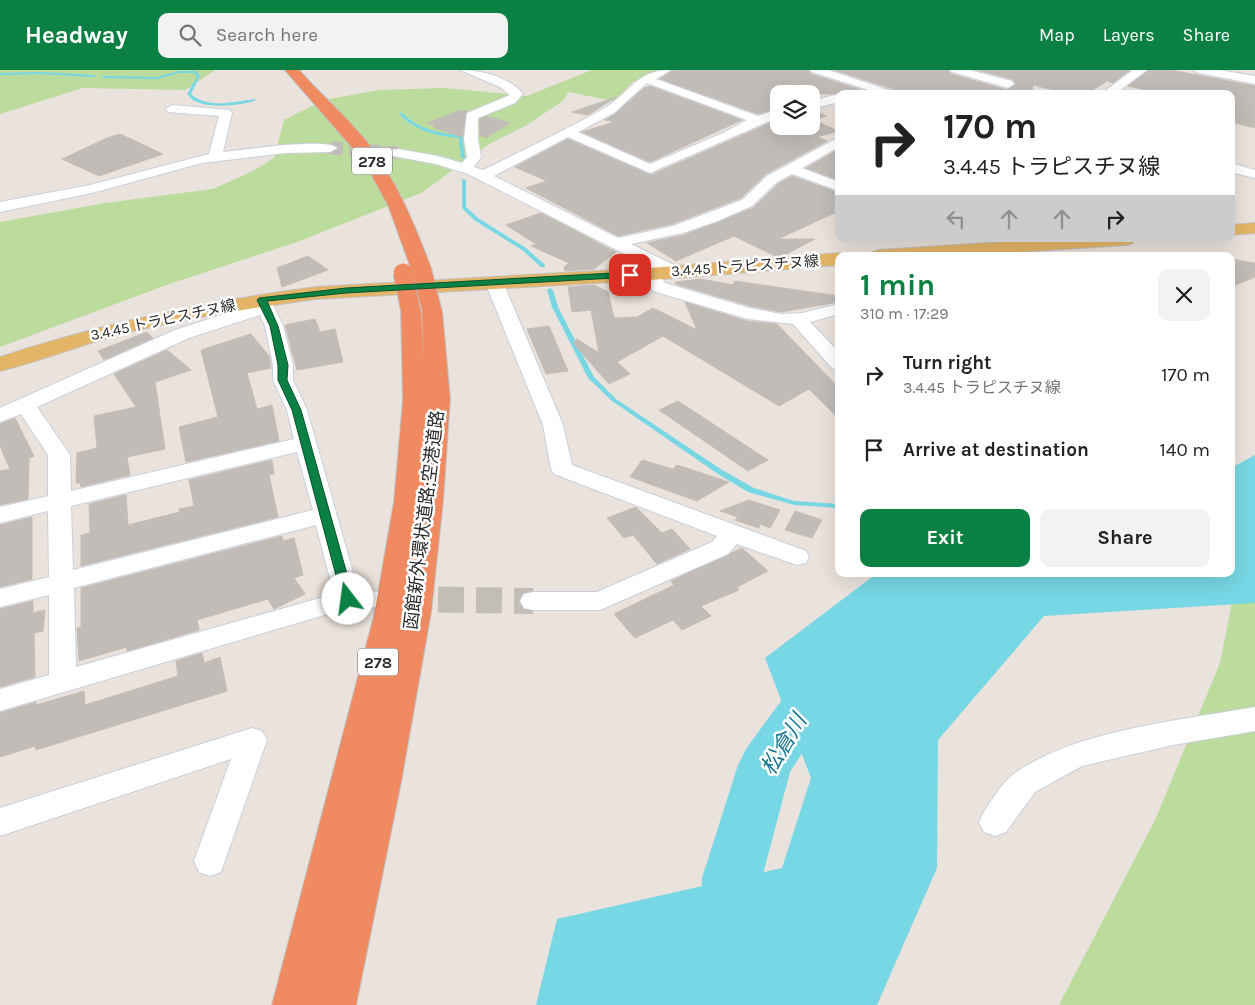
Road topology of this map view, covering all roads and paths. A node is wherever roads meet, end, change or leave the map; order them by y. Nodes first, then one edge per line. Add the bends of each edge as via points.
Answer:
1 (280, 70) edge
2 (292, 70) edge
3 (466, 70) edge
4 (665, 70) edge
5 (816, 70) edge
6 (956, 70) edge
7 (1141, 70) edge
8 (1199, 70) edge
9 (1246, 74) edge
10 (1018, 75) dead end
11 (646, 79) junction
12 (1255, 80) edge
13 (1232, 88) dead end
14 (878, 89) junction
15 (874, 90) edge
16 (882, 90) edge
17 (1002, 90) edge
18 (1005, 90) edge
19 (1113, 90) edge
20 (835, 99) edge
21 (820, 103) edge
22 (172, 109) dead end
23 (770, 116) edge
24 (758, 120) junction
25 (567, 132) junction
26 (835, 145) edge
27 (330, 148) tunnel mouth
28 (398, 153) tunnel mouth
29 (216, 154) dead end
30 (465, 168) junction
31 (790, 168) junction
32 (1235, 168) edge
33 (1255, 174) edge
34 (483, 176) junction
35 (835, 185) edge
36 (0, 207) edge
37 (1255, 228) edge
38 (1235, 230) edge
39 (394, 240) dead end
40 (1092, 242) edge
41 (615, 243) junction
42 (976, 252) edge
43 (835, 259) edge
44 (672, 272) junction
45 (650, 274) junction
46 (494, 282) junction
47 (264, 303) junction
48 (835, 310) edge
49 (421, 311) junction
50 (798, 319) junction
51 (835, 360) edge
52 (0, 364) edge
53 (25, 404) junction
54 (0, 416) edge
55 (306, 443) junction
56 (59, 501) junction
57 (0, 515) edge
58 (325, 515) junction
59 (734, 532) junction
60 (797, 557) dead end
61 (59, 582) junction
62 (0, 598) edge
63 (533, 601) tunnel mouth
64 (63, 682) junction
65 (0, 700) edge
66 (1255, 720) edge
67 (0, 822) edge
68 (995, 822) dead end
69 (210, 861) dead end
70 (293, 1005) edge
71 (335, 1005) edge

1 - 39 highway, 278 via 337,135 366,177
2 - 49 highway, 函館新外環状道路;空港道路 / 278, bridge via 361,145 381,175 406,224 408,267
3 - 30 street via 511,88 517,96 472,116 474,157
4 - 11 street
5 - 14 street
6 - 17 street
7 - 19 street
8 - 9 street
9 - 12 street
9 - 13 street
10 - 18 street
11 - 24 street
11 - 25 street via 616,107
14 - 15 street
14 - 16 street
20 - 21 street
22 - 29 street via 226,113
23 - 24 street
24 - 25 street via 650,169
25 - 34 street
26 - 31 street
27 - 36 street via 286,149 201,159 92,189
28 - 30 street via 432,158
30 - 34 street
31 - 35 street
31 - 41 street via 772,179 747,203 713,218 677,230
32 - 33 street
34 - 41 street
37 - 38 main road
40 - 42 main road
41 - 44 street
43 - 44 main road, 3.4.45 トラピスチヌ線
44 - 45 main road, 3.4.45 トラピスチヌ線
45 - 46 main road, 3.4.45 トラピスチヌ線
45 - 50 street via 659,287 665,289 746,312
46 - 47 main road, 3.4.45 トラピスチヌ線 via 316,293
46 - 59 street via 553,425 562,469
47 - 52 main road, 3.4.45 トラピスチヌ線 via 201,310 112,330
47 - 53 street via 182,334
47 - 55 street via 274,326 283,380
48 - 50 street
49 - 70 highway, 函館新外環状道路;空港道路 / 278 via 407,502 389,616
49 - 71 highway, 函館新外環状道路;空港道路 / 278 via 438,399 430,502 416,612 384,782
50 - 51 street
53 - 54 street
53 - 56 street via 59,455
55 - 56 street
55 - 58 street
56 - 57 street
56 - 61 street
58 - 61 street
58 - 64 street via 359,599
59 - 60 street
59 - 63 street via 720,548 600,602
61 - 62 street
61 - 64 street
64 - 65 street
66 - 68 street via 1075,754 1024,782
67 - 69 street via 252,740

